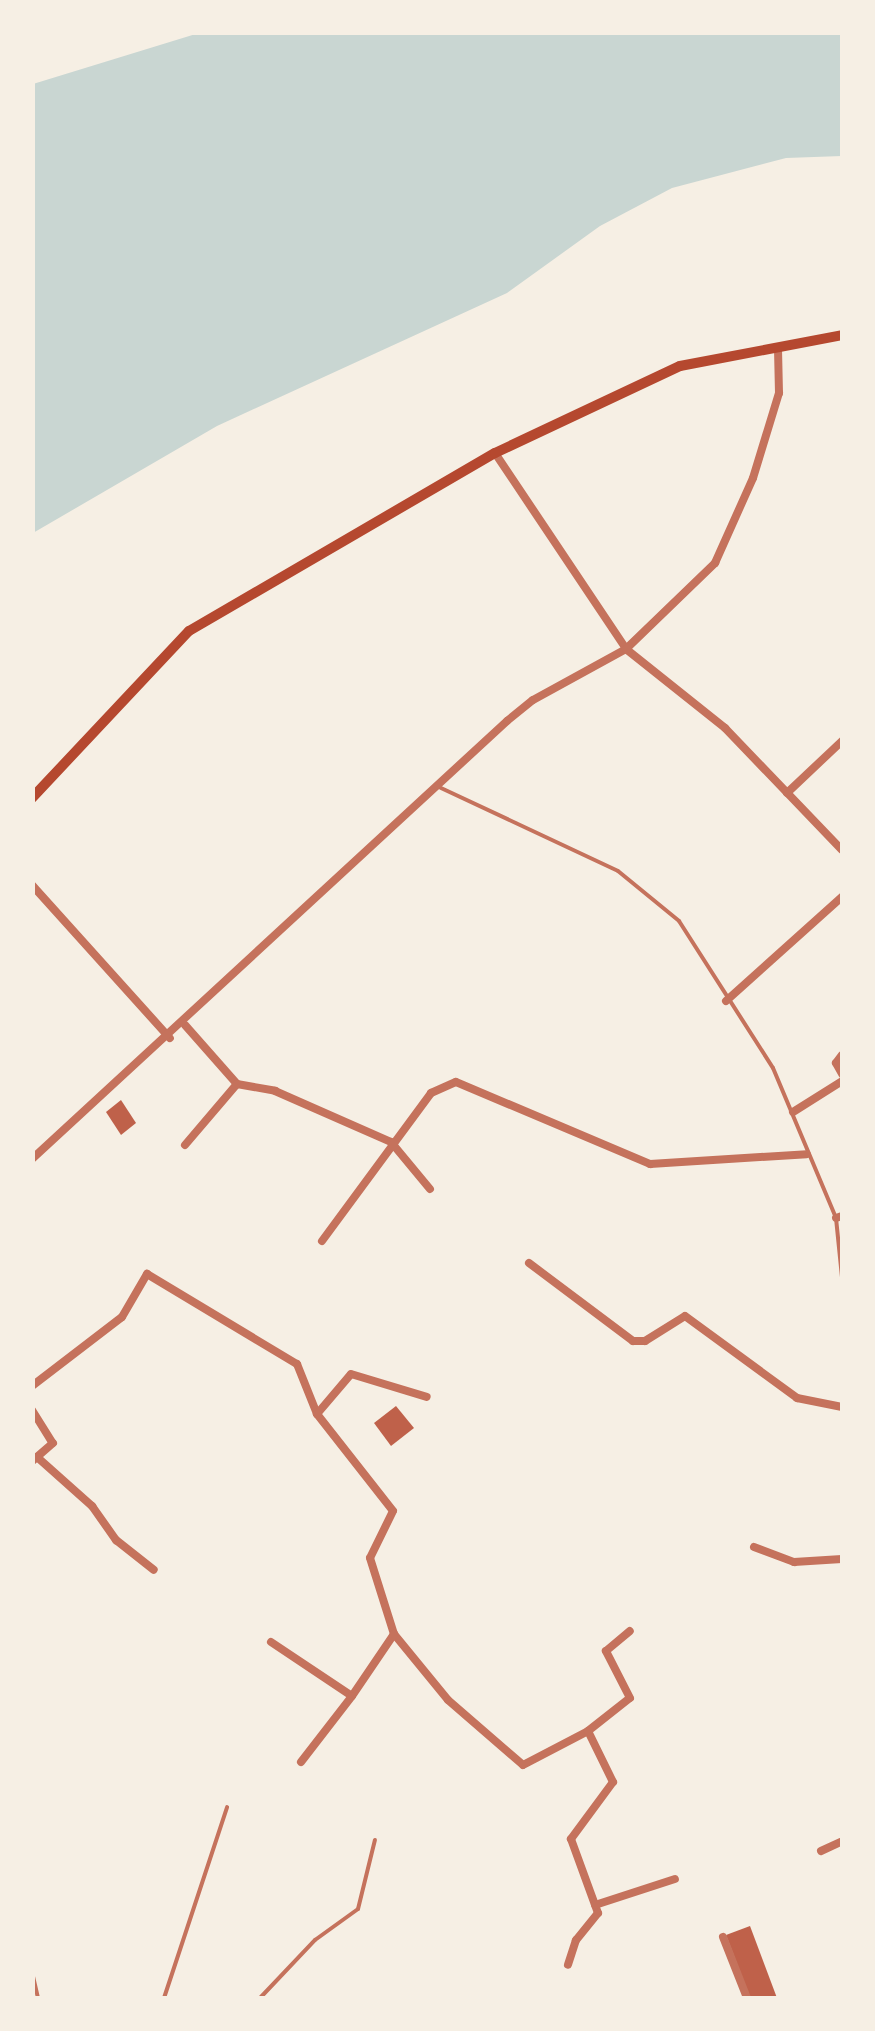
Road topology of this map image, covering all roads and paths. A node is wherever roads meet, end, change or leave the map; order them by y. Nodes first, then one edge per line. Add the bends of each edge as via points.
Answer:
1 (842, 335) edge
2 (778, 348) junction
3 (495, 453) junction
4 (626, 649) junction
5 (842, 741) edge
6 (441, 788) junction
7 (787, 793) junction
8 (32, 798) edge
9 (842, 850) edge
10 (32, 885) edge
11 (842, 897) edge
12 (726, 1001) junction
13 (185, 1025) junction
14 (170, 1038) junction
15 (842, 1054) edge
16 (842, 1077) edge
17 (237, 1084) junction
18 (793, 1112) junction
19 (392, 1142) junction
20 (185, 1145) dead end
21 (807, 1154) junction
22 (32, 1160) edge
23 (430, 1189) dead end
24 (839, 1217) edge
25 (322, 1241) dead end
26 (529, 1262) dead end
27 (842, 1278) edge
28 (32, 1386) edge
29 (428, 1397) dead end
30 (842, 1407) edge
31 (32, 1410) edge
32 (317, 1414) junction
33 (35, 1459) edge
34 (754, 1547) dead end
35 (842, 1559) edge
36 (154, 1570) dead end
37 (630, 1632) dead end
38 (394, 1634) junction
39 (271, 1642) dead end
40 (352, 1696) junction
41 (588, 1731) junction
42 (301, 1762) dead end
43 (227, 1806) dead end
44 (375, 1840) dead end
45 (842, 1841) edge
46 (820, 1851) dead end
47 (675, 1879) dead end
48 (596, 1906) junction
49 (723, 1936) dead end
50 (568, 1965) dead end
51 (32, 1972) edge
52 (38, 1998) edge
53 (164, 1998) edge
54 (260, 1998) edge
55 (747, 1998) edge

1 - 2 main road
2 - 3 main road via 680,366
2 - 4 street via 778,393 754,478 716,563
3 - 4 street
3 - 8 main road via 189,631
4 - 6 street via 533,700
4 - 7 street via 725,728
5 - 7 street
6 - 12 lane via 646,888 679,921
6 - 13 street
7 - 9 street
10 - 14 street
11 - 12 street
12 - 18 lane via 774,1068
13 - 14 street
13 - 17 street
14 - 22 street
15 - 16 street via 836,1063
16 - 18 street
17 - 19 street via 275,1091
17 - 20 street
18 - 21 lane
19 - 21 street via 445,1084 468,1084 650,1164
19 - 23 street
19 - 25 street
21 - 24 lane
24 - 27 lane
26 - 30 street via 633,1341 645,1341 685,1316 797,1398
28 - 32 street via 122,1317 147,1274 298,1364
29 - 32 street via 351,1374
31 - 33 street via 53,1442
32 - 38 street via 394,1511 370,1558
33 - 36 street
34 - 35 street via 794,1562
37 - 41 street via 606,1650 630,1698
38 - 40 street
38 - 41 street via 469,1718 523,1764
39 - 40 street
40 - 42 street
41 - 48 street via 613,1782 571,1839
43 - 53 lane
44 - 54 lane via 358,1909 315,1940
45 - 46 street
47 - 48 street
48 - 50 street
49 - 55 street
51 - 52 lane

